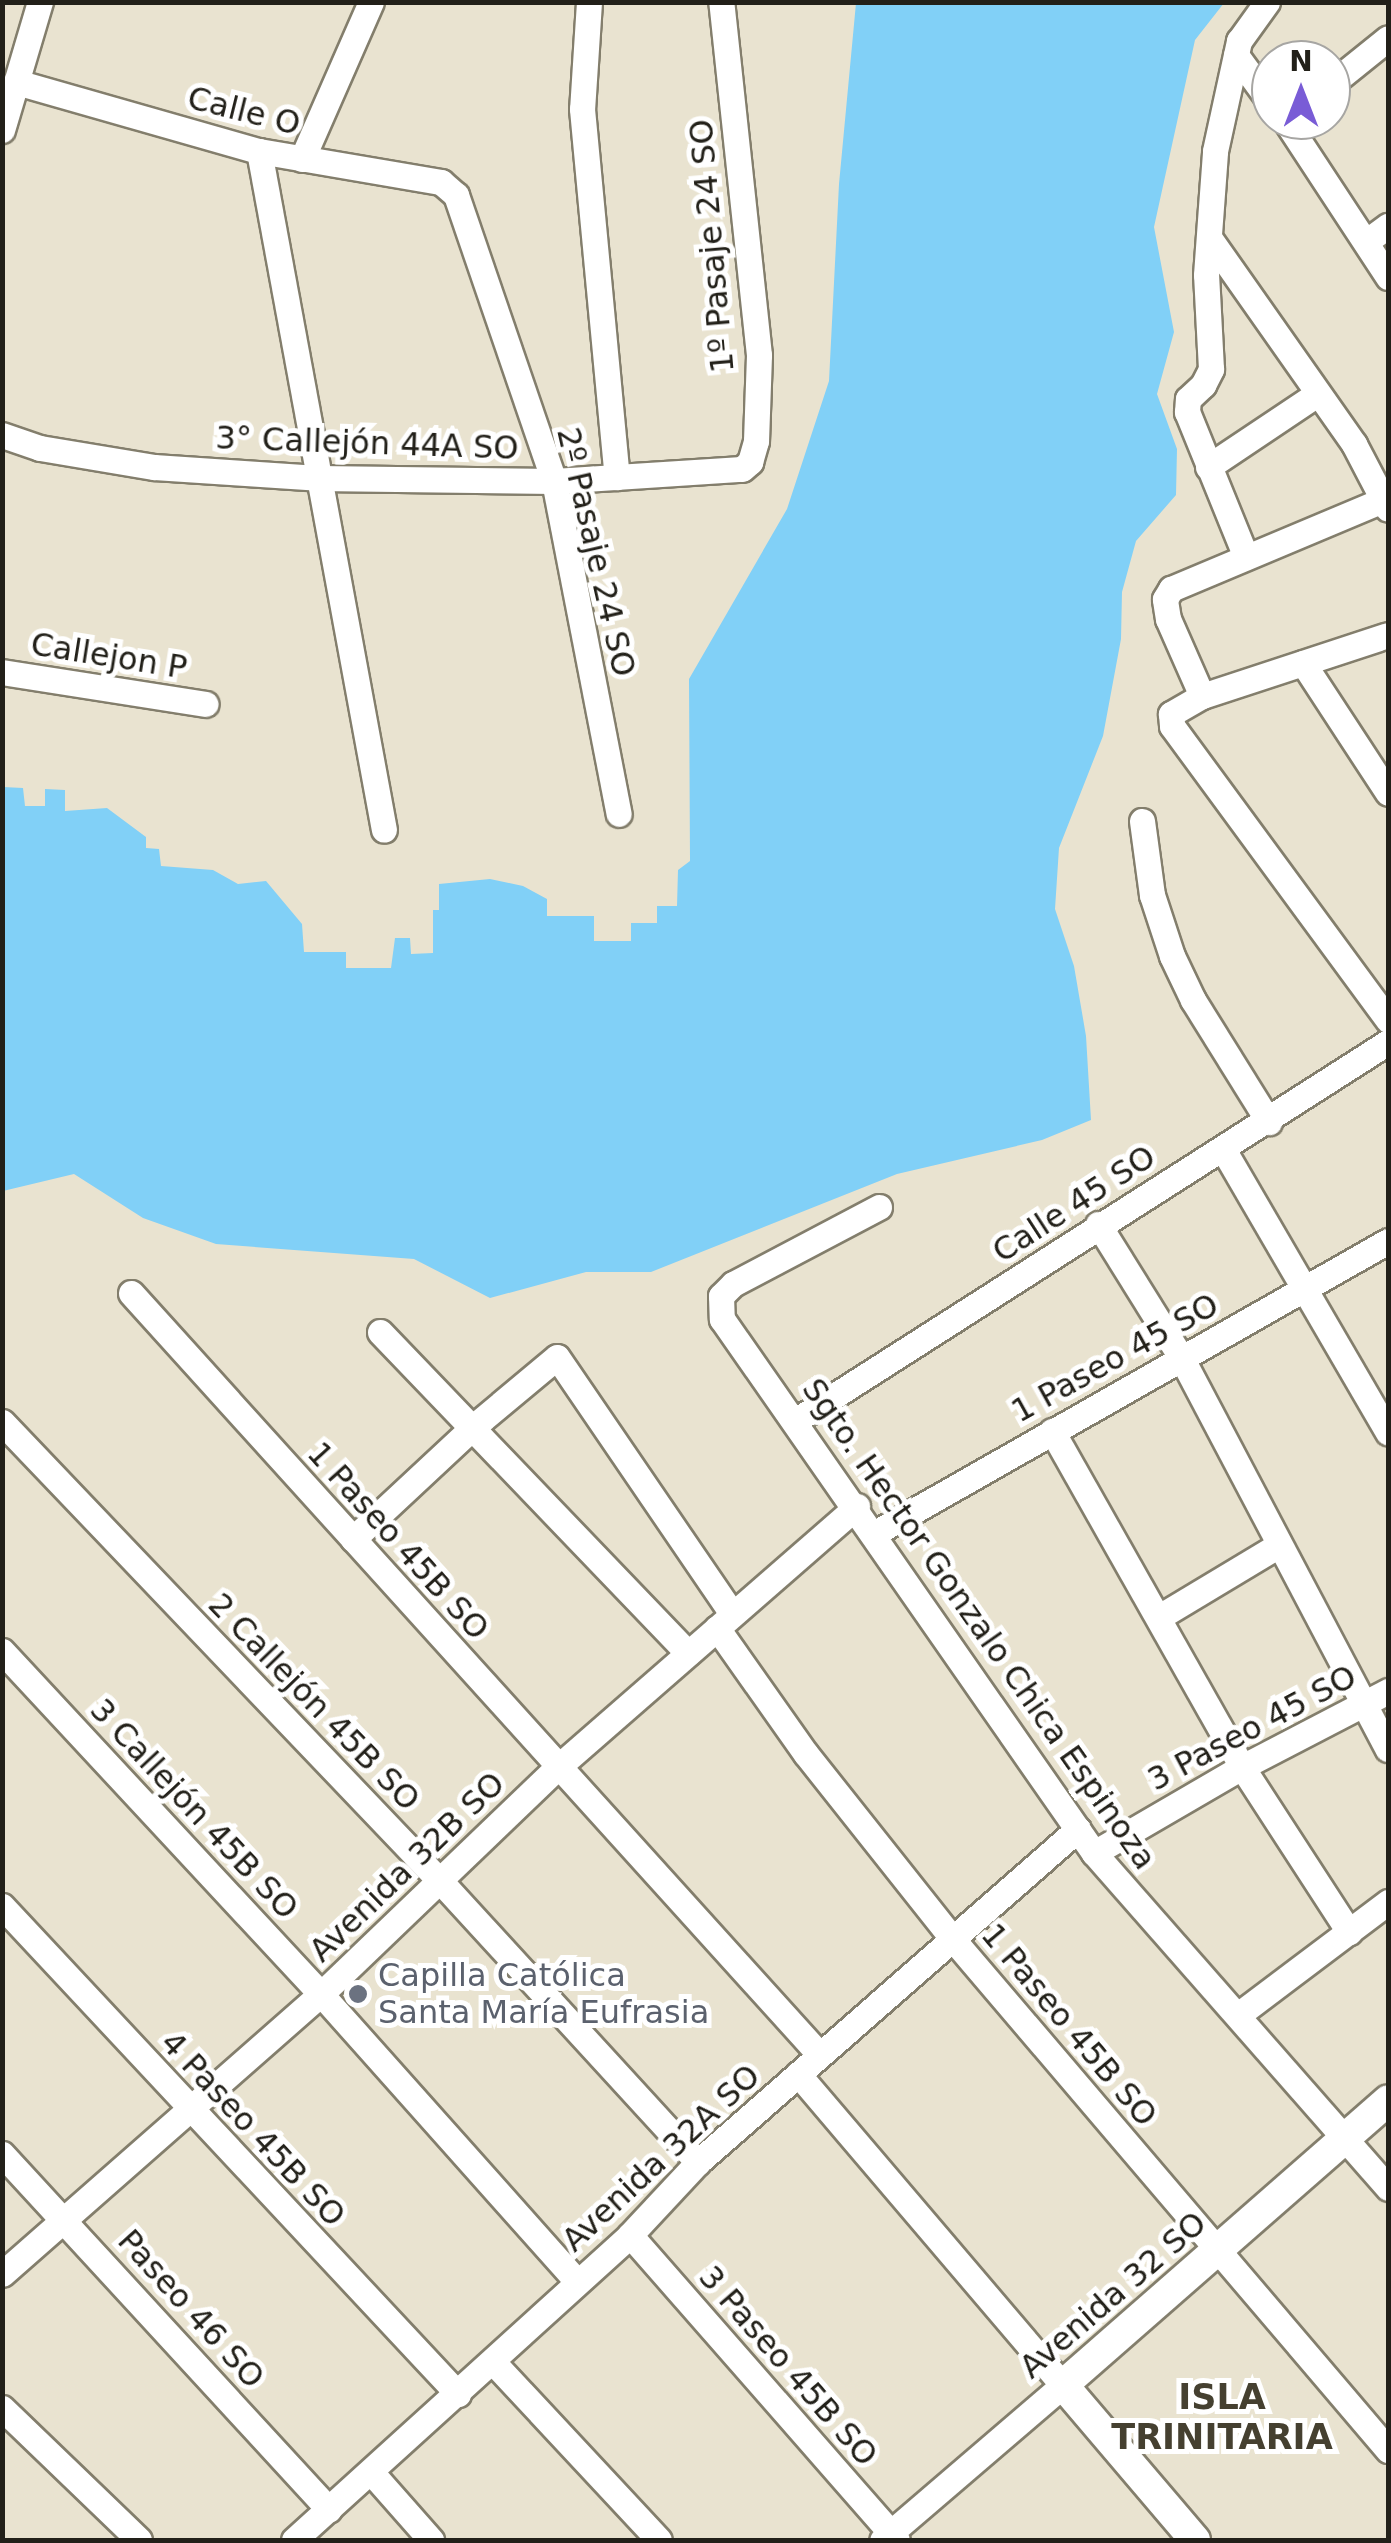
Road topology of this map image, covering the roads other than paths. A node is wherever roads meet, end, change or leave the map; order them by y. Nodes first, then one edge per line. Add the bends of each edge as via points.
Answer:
1 (40, 2) edge
2 (370, 2) edge
3 (590, 2) edge
4 (721, 2) edge
5 (1268, 2) edge
6 (1388, 38) edge
7 (1236, 55) junction
8 (1351, 68) edge
9 (1251, 76) edge
10 (16, 82) junction
11 (2, 130) edge
12 (1299, 140) edge
13 (260, 152) junction
14 (302, 158) junction
15 (456, 195) joint
16 (1388, 226) edge
17 (1210, 239) junction
18 (1366, 241) junction
19 (1388, 278) edge
20 (1317, 394) junction
21 (2, 435) edge
22 (1208, 467) junction
23 (732, 472) joint
24 (617, 477) junction
25 (318, 478) junction
26 (554, 481) junction
27 (1387, 502) edge
28 (1246, 557) junction
29 (1388, 635) edge
30 (1302, 663) junction
31 (2, 672) edge
32 (1202, 696) junction
33 (206, 704) dead end
34 (1388, 792) edge
35 (618, 814) dead end
36 (1142, 821) dead end
37 (384, 830) dead end
38 (1388, 1020) edge
39 (1388, 1042) edge
40 (1270, 1122) junction
41 (1223, 1149) junction
42 (879, 1206) dead end
43 (1098, 1224) junction
44 (1386, 1248) edge
45 (1306, 1286) junction
46 (131, 1293) dead end
47 (380, 1332) dead end
48 (1182, 1359) junction
49 (795, 1421) junction
50 (2, 1422) edge
51 (473, 1428) junction
52 (1052, 1431) junction
53 (1388, 1432) edge
54 (857, 1506) junction
55 (875, 1533) junction
56 (354, 1539) junction
57 (1279, 1546) junction
58 (1159, 1617) junction
59 (724, 1621) junction
60 (2, 1650) edge
61 (688, 1653) junction
62 (1388, 1691) edge
63 (1365, 1704) junction
64 (1388, 1749) edge
65 (558, 1767) junction
66 (1242, 1767) junction
67 (1078, 1829) junction
68 (1094, 1853) junction
69 (442, 1883) junction
70 (1388, 1902) edge
71 (2, 1906) edge
72 (1350, 1932) junction
73 (952, 1937) junction
74 (321, 1994) junction
75 (1238, 2015) junction
76 (819, 2054) junction
77 (798, 2074) junction
78 (1388, 2100) edge
79 (190, 2112) junction
80 (1347, 2140) junction
81 (2, 2154) edge
82 (698, 2162) junction
83 (1388, 2188) edge
84 (67, 2221) junction
85 (630, 2235) junction
86 (1218, 2250) junction
87 (2, 2274) edge
88 (578, 2282) junction
89 (492, 2362) junction
90 (1062, 2385) junction
91 (458, 2394) junction
92 (2, 2408) edge
93 (1388, 2450) edge
94 (370, 2472) junction
95 (329, 2509) junction
96 (890, 2538) edge
97 (139, 2540) edge
98 (294, 2540) edge
99 (431, 2540) edge
100 (659, 2540) edge
101 (1195, 2540) edge

1 - 10 street
2 - 14 street
3 - 24 street, 2º Pasaje 24 SO via 582,123
4 - 23 street, 1º Pasaje 24 SO via 759,355 754,452
5 - 7 street
6 - 8 street
7 - 9 street
7 - 17 street via 1215,152
10 - 11 street
10 - 13 street, Calle O
12 - 18 street
13 - 14 street, Calle O
13 - 25 street
14 - 15 street, Calle O via 441,182
15 - 26 street, 2º Pasaje 24 SO
16 - 18 street
17 - 20 street
17 - 22 street via 1211,369 1186,412
18 - 19 street
20 - 22 street
20 - 27 street
21 - 25 street, 3° Callejón 44A SO via 154,467
22 - 28 street
23 - 24 street, 3° Callejón 44A SO
24 - 26 street, 3° Callejón 44A SO
25 - 26 street, 3° Callejón 44A SO
25 - 37 street
26 - 35 street, 2º Pasaje 24 SO
27 - 28 street
28 - 32 street via 1171,589 1165,599
29 - 30 street
30 - 32 street
30 - 34 street
31 - 33 street, Callejon P
32 - 38 street via 1172,710 1172,726
36 - 40 street via 1152,895 1172,956
39 - 40 street, Calle 45 SO
40 - 41 street, Calle 45 SO
41 - 43 street, Calle 45 SO
41 - 45 street
42 - 49 street, Sgto. Hector Gonzalo Chica Espinoza via 721,1296 722,1318
43 - 48 street
43 - 49 street, Calle 45 SO
44 - 45 street, 1 Paseo 45 SO
45 - 48 street, 1 Paseo 45 SO
45 - 53 street
46 - 56 street, 1 Paseo 45B SO
47 - 51 street
48 - 52 street, 1 Paseo 45 SO
48 - 57 street
49 - 54 street, Sgto. Hector Gonzalo Chica Espinoza
50 - 69 street, 2 Callejón 45B SO
51 - 56 street
51 - 59 street, 1 Paseo 45B SO via 557,1357
51 - 61 street
52 - 55 street, 1 Paseo 45 SO
52 - 58 street
54 - 55 street, Sgto. Hector Gonzalo Chica Espinoza
54 - 59 street, Avenida 32B SO
55 - 67 street, Sgto. Hector Gonzalo Chica Espinoza
56 - 65 street, 1 Paseo 45B SO
57 - 58 street
57 - 63 street
58 - 66 street
59 - 61 street, Avenida 32B SO
59 - 73 street, 1 Paseo 45B SO via 806,1754
60 - 74 street, 3 Callejón 45B SO
61 - 65 street, Avenida 32B SO
62 - 63 street, 3 Paseo 45 SO
63 - 64 street
63 - 66 street, 3 Paseo 45 SO
65 - 69 street, Avenida 32B SO
65 - 76 street, 1 Paseo 45B SO
66 - 68 street, 3 Paseo 45 SO
66 - 72 street
67 - 68 street, Sgto. Hector Gonzalo Chica Espinoza
67 - 73 street, Avenida 32A SO
68 - 75 street, Sgto. Hector Gonzalo Chica Espinoza
69 - 74 street, Avenida 32B SO
69 - 82 street, 2 Callejón 45B SO
70 - 72 street
71 - 79 street, 4 Paseo 45B SO
72 - 75 street
73 - 76 street, Avenida 32A SO
73 - 86 street, 1 Paseo 45B SO
74 - 79 street, Avenida 32B SO
74 - 88 street, 3 Callejón 45B SO
75 - 80 street, Sgto. Hector Gonzalo Chica Espinoza
76 - 77 street, Avenida 32A SO
77 - 82 street, Avenida 32A SO
77 - 90 street
78 - 80 street, Avenida 32 SO
79 - 84 street, Avenida 32B SO
79 - 91 street, 4 Paseo 45B SO
80 - 83 street, Sgto. Hector Gonzalo Chica Espinoza
80 - 86 street, Avenida 32 SO
81 - 84 street, Paseo 46 SO
82 - 85 street, Avenida 32A SO
84 - 87 street, Avenida 32B SO
84 - 95 street, Paseo 46 SO
85 - 88 street, Avenida 32A SO
85 - 96 street, 3 Paseo 45B SO
86 - 90 street, Avenida 32 SO
86 - 93 street, 1 Paseo 45B SO
88 - 89 street, Avenida 32A SO
89 - 91 street, Avenida 32A SO
89 - 100 street
90 - 96 street, Avenida 32 SO
90 - 101 street
91 - 94 street, Avenida 32A SO
92 - 97 street
94 - 95 street, Avenida 32A SO
94 - 99 street
95 - 98 street, Avenida 32A SO

